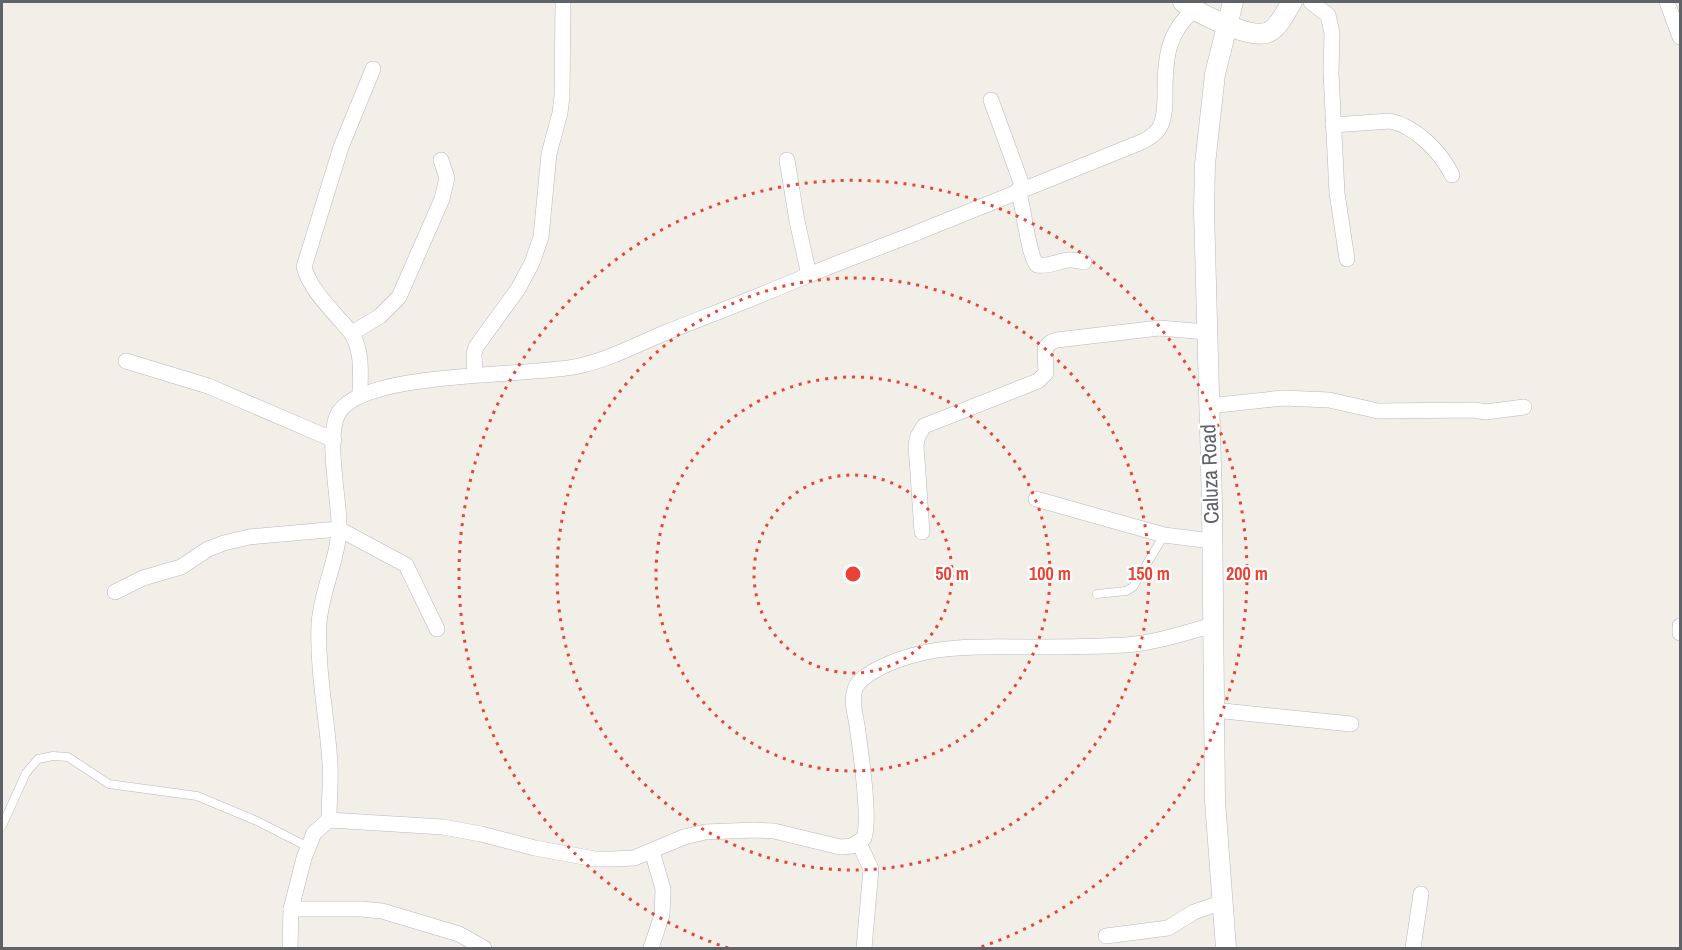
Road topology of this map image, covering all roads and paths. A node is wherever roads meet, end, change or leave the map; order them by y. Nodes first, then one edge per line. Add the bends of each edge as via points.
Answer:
1 (563, 2) edge
2 (1233, 2) edge
3 (1292, 2) edge
4 (1311, 2) edge
5 (1667, 2) edge
6 (1189, 5) edge
7 (1227, 24) junction
8 (1680, 37) edge
9 (373, 69) dead end
10 (991, 100) dead end
11 (1333, 125) junction
12 (441, 160) dead end
13 (787, 160) dead end
14 (1452, 175) dead end
15 (1020, 189) junction
16 (1347, 259) dead end
17 (1084, 262) dead end
18 (810, 275) junction
19 (1207, 332) junction
20 (352, 333) junction
21 (126, 361) dead end
22 (475, 374) junction
23 (360, 396) junction
24 (1208, 406) junction
25 (1524, 407) dead end
26 (334, 440) junction
27 (1036, 499) dead end
28 (339, 529) junction
29 (922, 532) dead end
30 (1164, 535) junction
31 (1212, 541) junction
32 (115, 592) dead end
33 (1097, 594) dead end
34 (1213, 625) junction
35 (1680, 626) edge
36 (436, 629) dead end
37 (1680, 633) edge
38 (1214, 710) junction
39 (1351, 724) dead end
40 (329, 820) junction
41 (2, 826) edge
42 (859, 843) junction
43 (308, 847) junction
44 (652, 851) junction
45 (1421, 894) dead end
46 (1223, 902) junction
47 (291, 909) junction
48 (1106, 936) dead end
49 (290, 948) edge
50 (484, 948) edge
51 (651, 948) edge
52 (864, 948) edge
53 (1226, 948) edge
54 (1413, 948) edge

1 - 22 street via 562,96 549,154 541,237 518,289 476,347
2 - 7 street, Caluza Road
3 - 7 street via 1273,29 1265,33
4 - 11 street via 1328,15 1332,33
5 - 8 street
6 - 7 street
6 - 15 street via 1174,32 1160,128 1139,143
7 - 19 street, Caluza Road via 1215,74 1205,164
9 - 20 street via 341,147 304,267 316,292
10 - 15 street
11 - 14 street via 1398,122 1428,142
11 - 16 street via 1337,193
12 - 20 street via 447,178 442,199 399,297 380,316
13 - 18 street
15 - 17 street via 1033,261 1044,266 1066,259
15 - 18 street
18 - 22 street via 590,363 562,369
19 - 24 street, Caluza Road
19 - 29 street via 1159,328 1057,340 1045,348 1046,370 1038,381 924,426 916,445
20 - 23 street via 361,363
21 - 26 street via 208,386
22 - 23 street
23 - 26 street via 337,416
24 - 25 street via 1283,398 1329,400 1378,411 1486,412
24 - 31 street, Caluza Road
26 - 28 street
27 - 30 street
28 - 32 street via 224,543 181,567 143,578
28 - 36 street via 406,565
28 - 40 street via 321,602 318,658 330,761
30 - 31 street
30 - 33 lane via 1133,587
31 - 34 street, Caluza Road
34 - 38 street, Caluza Road
34 - 42 street via 1127,645 987,645 942,649 895,661 868,675 858,682 853,702 867,825
35 - 37 street
38 - 39 street
38 - 46 street, Caluza Road via 1215,801
40 - 43 street via 314,833
40 - 44 street via 443,827 595,859 634,858
41 - 43 lane via 26,773 38,759 60,756 68,757 109,784 197,796
42 - 44 street via 840,847 774,831 733,830 684,837
42 - 52 street via 871,869
43 - 47 street
44 - 51 street via 663,888 662,915
45 - 54 street
46 - 48 street via 1194,912 1168,928
46 - 53 street, Caluza Road
47 - 49 street
47 - 50 street via 382,911 459,934

